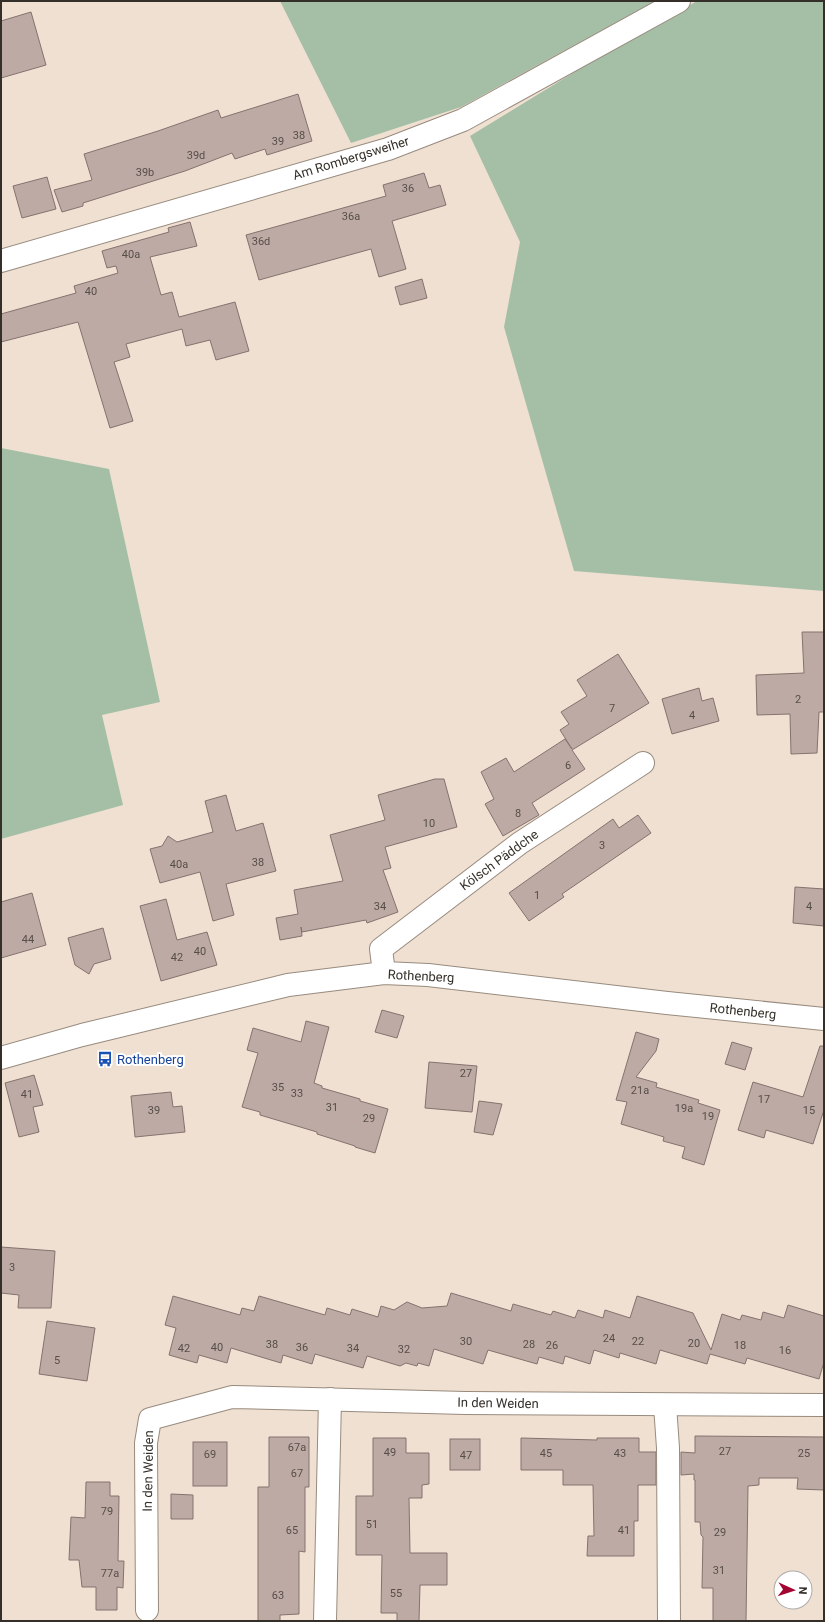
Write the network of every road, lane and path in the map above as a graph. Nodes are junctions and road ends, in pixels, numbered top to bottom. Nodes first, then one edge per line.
1 (679, 1) edge
2 (1, 261) edge
3 (642, 763) dead end
4 (384, 973) junction
5 (824, 1019) edge
6 (1, 1058) edge
7 (330, 1399) junction
8 (665, 1405) junction
9 (824, 1405) edge
10 (148, 1610) dead end
11 (325, 1621) edge
12 (669, 1621) edge

1 - 2 street, Am Rombergsweiher
3 - 4 street, Kölsch Päddche
4 - 5 street, Rothenberg
4 - 6 street, Rothenberg
7 - 8 street, In den Weiden
7 - 10 street, In den Weiden
7 - 11 street
8 - 9 street, In den Weiden
8 - 12 street

